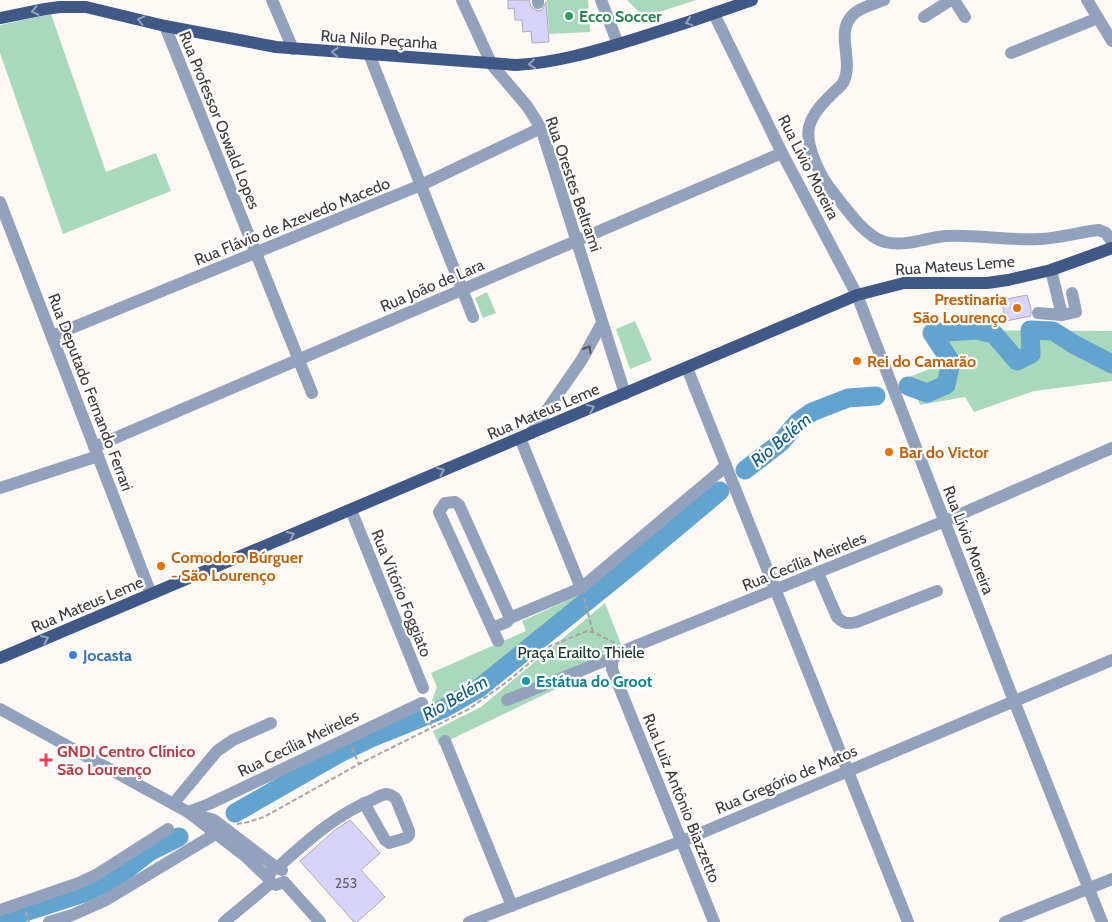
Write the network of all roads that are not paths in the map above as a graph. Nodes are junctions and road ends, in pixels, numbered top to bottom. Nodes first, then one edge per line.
1 (272, 0) edge
2 (462, 0) edge
3 (602, 0) edge
4 (752, 0) edge
5 (884, 0) edge
6 (953, 0) edge
7 (1087, 0) edge
8 (100, 5) edge
9 (714, 14) junction
10 (965, 16) dead end
11 (924, 17) dead end
12 (0, 18) edge
13 (1098, 18) junction
14 (165, 26) junction
15 (1112, 41) edge
16 (618, 44) junction
17 (293, 49) junction
18 (1011, 53) dead end
19 (369, 54) junction
20 (492, 64) junction
21 (541, 128) junction
22 (782, 153) junction
23 (421, 185) junction
24 (0, 202) edge
25 (578, 241) junction
26 (1112, 242) edge
27 (1112, 248) edge
28 (255, 253) junction
29 (1051, 270) junction
30 (462, 290) junction
31 (1072, 293) dead end
32 (857, 295) junction
33 (1038, 313) dead end
34 (1062, 314) junction
35 (473, 317) dead end
36 (602, 323) junction
37 (52, 336) junction
38 (298, 360) junction
39 (687, 368) junction
40 (312, 394) dead end
41 (625, 394) junction
42 (526, 436) junction
43 (1112, 448) edge
44 (96, 451) junction
45 (726, 465) junction
46 (0, 488) edge
47 (351, 510) junction
48 (945, 521) junction
49 (818, 573) junction
50 (776, 590) junction
51 (937, 591) dead end
52 (582, 593) junction
53 (151, 594) junction
54 (510, 618) junction
55 (492, 628) junction
56 (498, 641) dead end
57 (614, 657) junction
58 (0, 658) edge
59 (1112, 660) edge
60 (423, 688) dead end
61 (507, 700) dead end
62 (1014, 701) junction
63 (423, 707) road end
64 (0, 709) edge
65 (271, 723) dead end
66 (445, 741) dead end
67 (848, 771) junction
68 (364, 803) dead end
69 (173, 804) junction
70 (188, 812) junction
71 (168, 829) dead end
72 (217, 833) junction
73 (682, 841) junction
74 (277, 876) junction
75 (1112, 879) edge
76 (1089, 888) junction
77 (512, 906) junction
78 (0, 910) edge
79 (49, 922) edge
80 (224, 922) edge
81 (320, 922) edge
82 (469, 922) edge
83 (714, 922) edge
84 (908, 922) edge
85 (1005, 922) edge
86 (1102, 922) edge

1 - 17 street
2 - 20 street, Rua Orestes Beltrami
3 - 16 street
4 - 9 main road, Rua Nilo Peçanha
5 - 26 street
6 - 10 street
6 - 11 street
7 - 13 street
8 -> 12 main road, Rua Nilo Peçanha
14 -> 8 main road, Rua Nilo Peçanha
9 -> 16 main road, Rua Nilo Peçanha
9 - 22 street, Rua Lívio Moreira
13 - 15 street
13 - 18 street
14 - 17 main road, Rua Nilo Peçanha
14 - 28 street, Rua Professor Oswald Lopes
16 -> 20 main road, Rua Nilo Peçanha
19 -> 17 main road, Rua Nilo Peçanha
19 - 20 main road, Rua Nilo Peçanha
19 - 23 street
20 - 21 street, Rua Orestes Beltrami
21 - 23 street, Rua Flávio de Azevedo Macedo
21 - 25 street, Rua Orestes Beltrami
22 - 25 street, Rua João de Lara
22 - 32 street, Rua Lívio Moreira
23 - 28 street, Rua Flávio de Azevedo Macedo
23 - 30 street
24 - 37 street, Rua Deputado Fernando Ferrari
25 - 30 street, Rua João de Lara
25 - 36 street, Rua Orestes Beltrami
27 - 29 main road, Rua Mateus Leme
28 - 37 street, Rua Flávio de Azevedo Macedo
28 - 38 street, Rua Professor Oswald Lopes
29 - 32 main road, Rua Mateus Leme
29 - 34 street
30 - 35 street
30 - 38 street, Rua João de Lara
31 - 34 street
32 - 39 main road, Rua Mateus Leme
32 - 48 street, Rua Lívio Moreira
33 - 34 street
36 - 41 street, Rua Orestes Beltrami
42 -> 36 street
37 - 44 street, Rua Deputado Fernando Ferrari
38 - 40 street, Rua Professor Oswald Lopes
38 - 44 street, Rua João de Lara
39 - 41 main road, Rua Mateus Leme
39 - 45 street
42 -> 41 main road, Rua Mateus Leme
47 -> 42 main road, Rua Mateus Leme
42 - 52 street
43 - 48 street, Rua Cecília Meireles
44 - 46 street, Rua João de Lara
44 - 53 street, Rua Deputado Fernando Ferrari
45 - 50 street
45 - 52 street
53 -> 47 main road, Rua Mateus Leme
47 - 60 street, Rua Vitório Foggiato
48 - 49 street, Rua Cecília Meireles
48 - 62 street, Rua Lívio Moreira
49 - 50 street, Rua Cecília Meireles
49 - 51 street
50 - 57 street, Rua Cecília Meireles
50 - 67 street
52 - 54 street
58 -> 53 main road, Rua Mateus Leme
54 - 55 street
54 - 55 street
55 - 56 street
57 - 61 street, Rua Cecília Meireles
57 - 73 street, Rua Luiz Antônio Biazzetto
59 - 62 street, Rua Gregório de Matos
62 - 67 street, Rua Gregório de Matos
62 - 76 street, Rua Lívio Moreira
63 - 70 street, Rua Cecília Meireles
64 - 69 street
65 - 69 street
66 - 77 street
67 - 73 street, Rua Gregório de Matos
67 - 84 street
68 - 74 street
69 - 70 street
70 - 72 street
70 - 74 street
71 - 78 street
72 - 74 street
72 - 79 street
73 - 77 street, Rua Gregório de Matos
73 - 83 street, Rua Luiz Antônio Biazzetto
74 - 80 street
74 - 81 street
75 - 76 street
76 - 85 street
76 - 86 street, Rua Lívio Moreira
77 - 82 street, Rua Gregório de Matos

